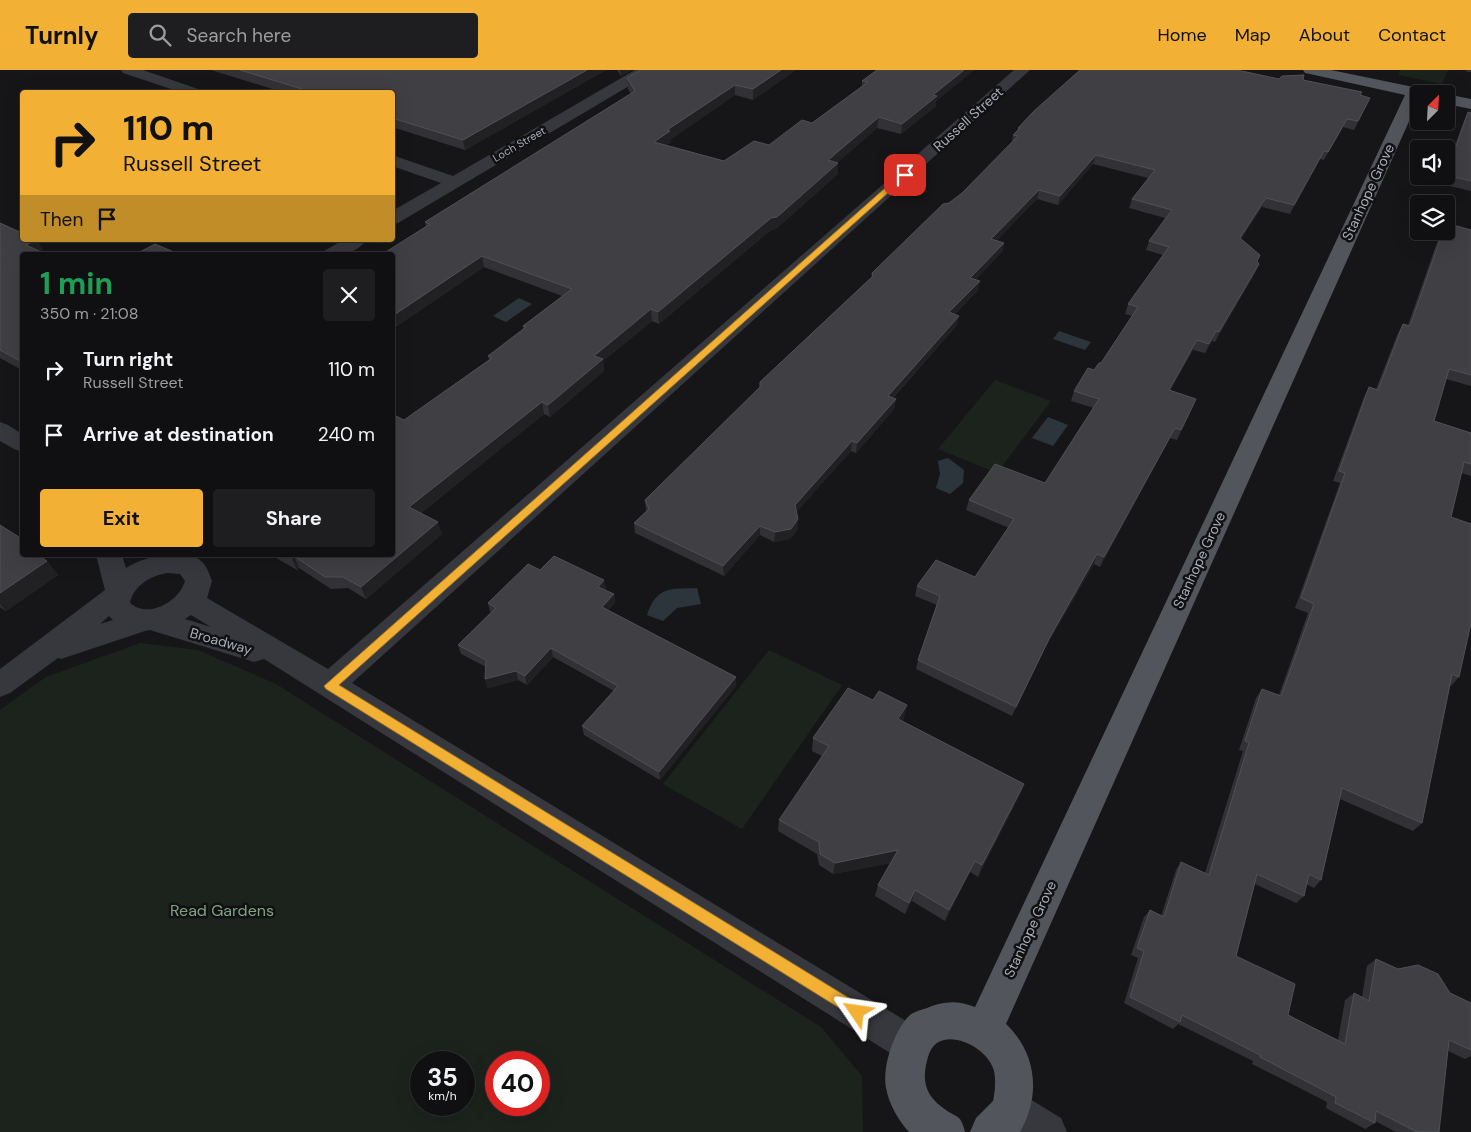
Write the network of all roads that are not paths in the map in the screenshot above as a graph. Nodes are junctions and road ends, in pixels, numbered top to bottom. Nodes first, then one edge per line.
1 (128, 70) edge
2 (646, 70) edge
3 (1023, 70) edge
4 (1310, 70) edge
5 (188, 90) edge
6 (1410, 91) edge
7 (1455, 101) edge
8 (1471, 104) edge
9 (1410, 110) edge
10 (395, 161) edge
11 (455, 182) junction
12 (395, 217) edge
13 (354, 242) edge
14 (336, 252) edge
15 (109, 557) edge
16 (147, 560) edge
17 (118, 593) junction
18 (190, 601) junction
19 (146, 621) junction
20 (43, 654) junction
21 (292, 662) junction
22 (0, 685) edge
23 (330, 686) junction
24 (984, 1029) junction
25 (911, 1045) junction
26 (1000, 1121) edge
27 (938, 1131) edge
28 (1047, 1132) edge

1 - 5 street
2 - 11 street, Loch Street
3 - 23 street, Russell Street
4 - 6 main road
7 - 8 main road
9 - 24 main road, Stanhope Grove
10 - 11 street
11 - 12 street, Loch Street
13 - 14 street
15 - 17 street, Broadway
16 - 17 street
16 - 18 street
17 - 19 street, Broadway
17 - 20 street
18 - 19 street, Broadway
18 - 21 street, Broadway
19 - 20 street
19 - 21 street, Broadway
20 - 22 street
21 - 23 street, Broadway
23 - 25 street, Broadway
24 - 25 main road
24 - 26 main road
25 - 27 main road
26 - 28 street

